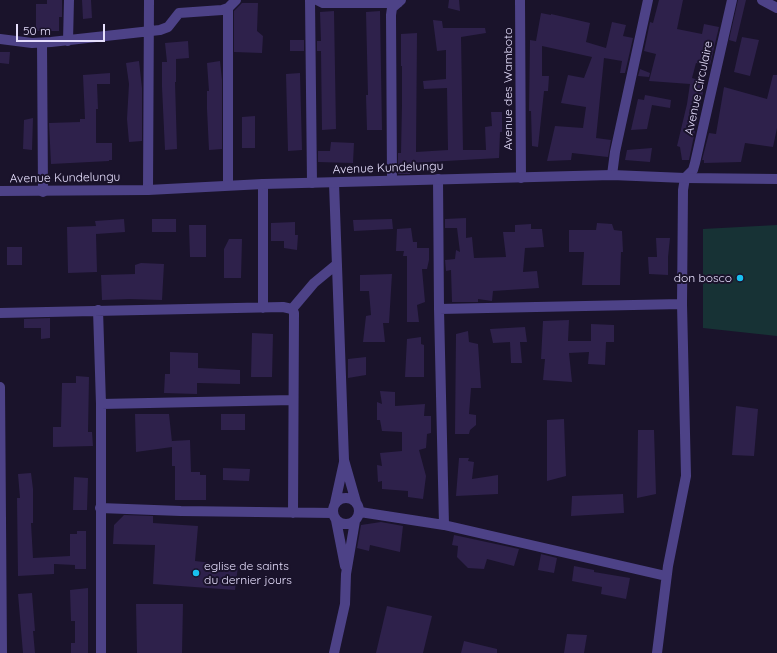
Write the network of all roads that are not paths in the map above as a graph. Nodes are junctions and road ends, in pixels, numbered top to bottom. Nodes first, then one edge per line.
1 (69, 0) edge
2 (150, 0) edge
3 (236, 0) edge
4 (310, 0) edge
5 (317, 0) edge
6 (520, 0) edge
7 (648, 0) edge
8 (732, 0) edge
9 (762, 0) edge
10 (399, 1) edge
11 (228, 8) junction
12 (777, 8) edge
13 (150, 30) junction
14 (0, 39) edge
15 (68, 41) junction
16 (42, 43) junction
17 (612, 175) junction
18 (521, 178) junction
19 (685, 178) junction
20 (438, 179) junction
21 (777, 179) edge
22 (392, 180) junction
23 (312, 183) junction
24 (334, 183) junction
25 (263, 184) junction
26 (228, 185) junction
27 (148, 190) junction
28 (0, 191) edge
29 (43, 192) junction
30 (338, 264) junction
31 (682, 304) junction
32 (263, 308) junction
33 (439, 308) junction
34 (292, 309) junction
35 (98, 310) junction
36 (0, 312) edge
37 (0, 387) edge
38 (293, 400) junction
39 (101, 404) junction
40 (344, 460) junction
41 (335, 503) junction
42 (358, 507) junction
43 (100, 508) junction
44 (293, 514) junction
45 (334, 517) junction
46 (355, 521) junction
47 (444, 525) junction
48 (346, 574) junction
49 (666, 576) junction
50 (2, 653) edge
51 (101, 653) edge
52 (334, 653) edge
53 (657, 653) edge

1 - 15 street
2 - 13 street
3 - 11 street
4 - 23 street
5 - 10 street
6 - 18 street, Avenue des Wamboto
7 - 17 street
8 - 19 street, Avenue Circulaire
9 - 12 street
10 - 22 street
11 - 13 street
11 - 26 street
13 - 15 street
13 - 27 street
14 - 16 street
15 - 16 street
16 - 29 street
17 - 18 street, Avenue Kundelungu
17 - 19 street, Avenue Kundelungu
18 - 20 street, Avenue Kundelungu
19 - 21 street, Avenue Kundelungu
19 - 31 street
20 - 22 street, Avenue Kundelungu
20 - 33 street
22 - 24 street, Avenue Kundelungu
23 - 24 street, Avenue Kundelungu
23 - 25 street, Avenue Kundelungu
24 - 30 street
25 - 26 street, Avenue Kundelungu
25 - 32 street
26 - 27 street, Avenue Kundelungu
27 - 29 street, Avenue Kundelungu
28 - 29 street, Avenue Kundelungu
30 - 34 street
30 - 40 street
31 - 33 street
31 - 49 street
32 - 34 street
32 - 35 street
33 - 47 street
34 - 38 street
35 - 36 street
35 - 39 street
37 - 50 street
38 - 39 street
38 - 44 street
39 - 43 street
40 - 41 street
40 - 42 street
41 - 42 street
41 - 45 street
42 - 46 street
42 - 47 street
43 - 44 street
43 - 51 street
44 - 45 street
45 - 46 street
45 - 48 street
46 - 48 street
47 - 49 street
48 - 52 street
49 - 53 street

